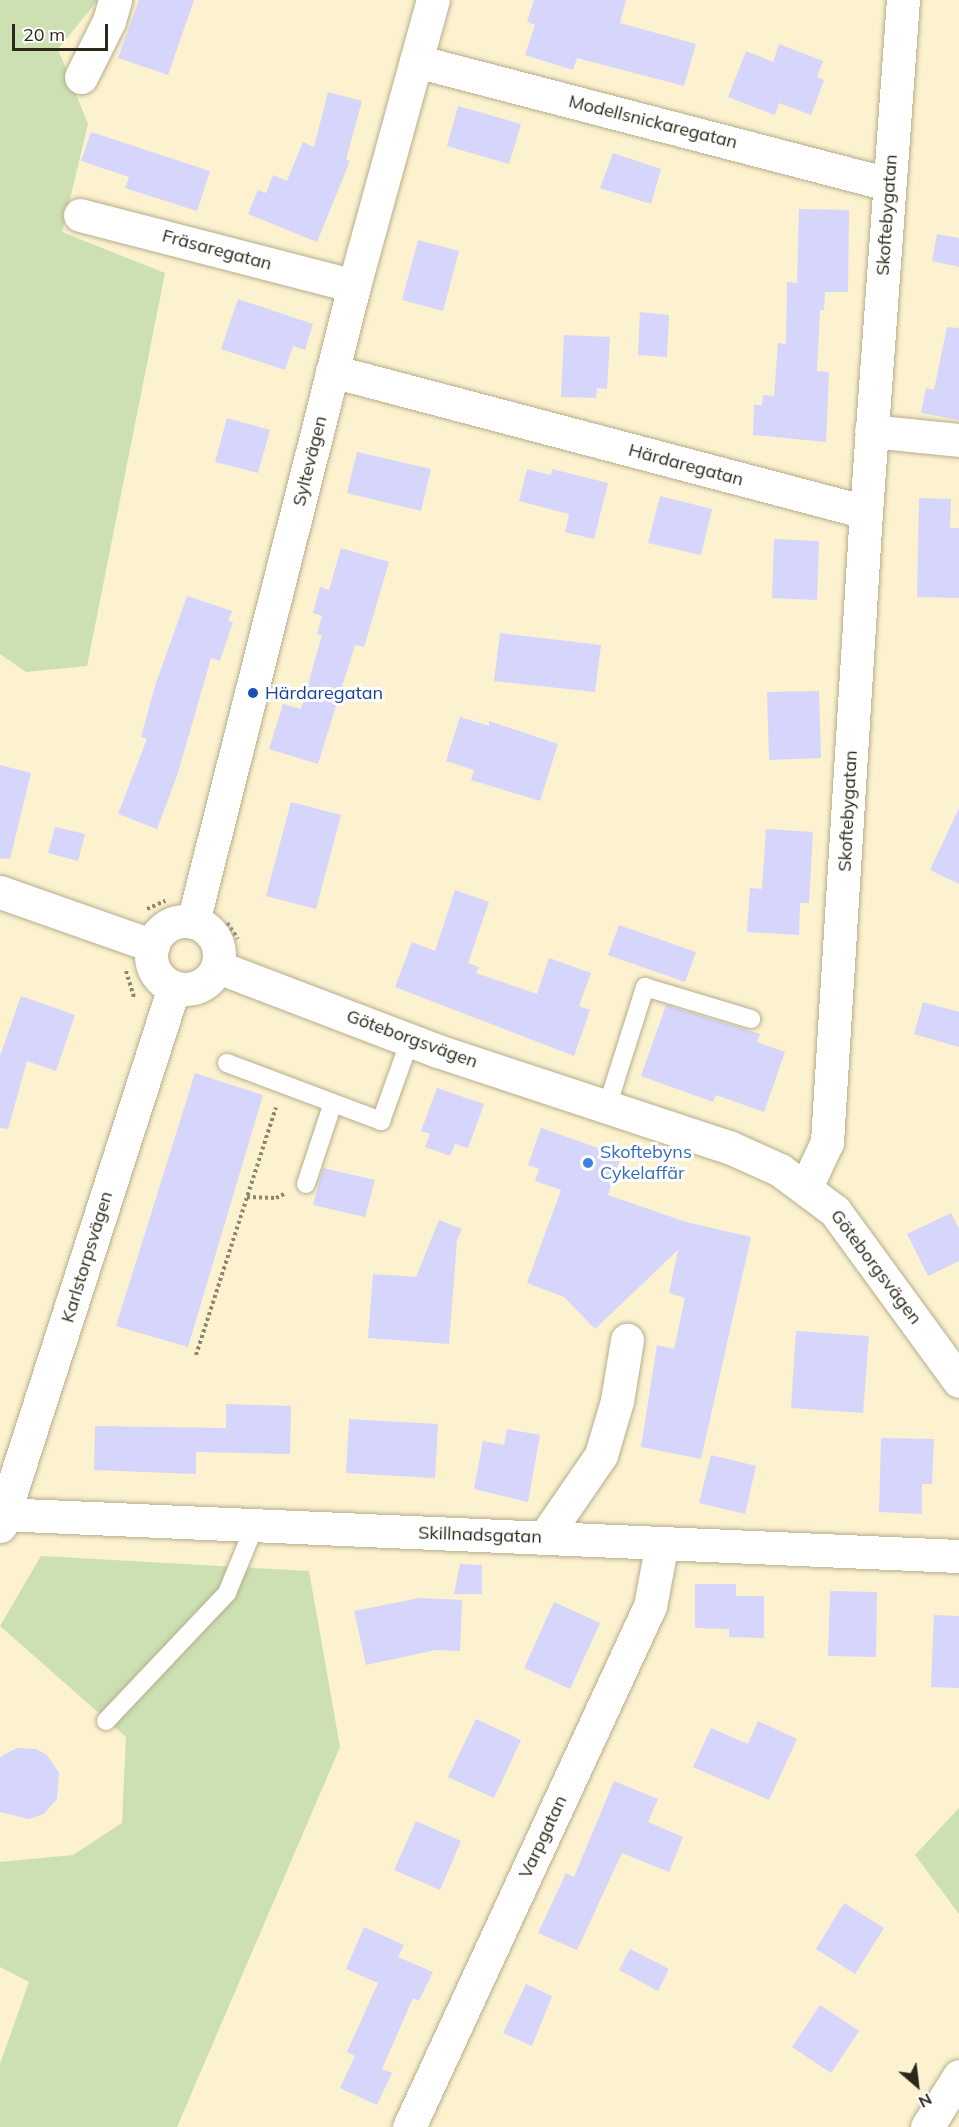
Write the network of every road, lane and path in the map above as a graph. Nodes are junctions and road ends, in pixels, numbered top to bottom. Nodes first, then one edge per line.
1 (115, 0) edge
2 (433, 0) edge
3 (903, 0) edge
4 (416, 61) junction
5 (81, 77) dead end
6 (890, 184) junction
7 (80, 215) dead end
8 (354, 286) junction
9 (332, 371) junction
10 (872, 431) junction
11 (959, 441) edge
12 (866, 512) junction
13 (0, 892) edge
14 (193, 922) junction
15 (153, 946) junction
16 (218, 967) junction
17 (174, 987) junction
18 (751, 1019) dead end
19 (410, 1040) junction
20 (227, 1063) dead end
21 (283, 1084) junction
22 (333, 1103) junction
23 (608, 1107) junction
24 (306, 1184) joint
25 (806, 1186) junction
26 (247, 1197) junction
27 (627, 1340) dead end
28 (950, 1349) edge
29 (196, 1355) dead end
30 (959, 1381) edge
31 (1, 1518) edge
32 (255, 1525) junction
33 (544, 1538) junction
34 (662, 1543) junction
35 (959, 1556) edge
36 (106, 1721) dead end
37 (959, 2076) edge
38 (409, 2127) edge
39 (927, 2127) edge

1 - 5 street
2 - 4 street, Syltevägen
3 - 6 street, Skoftebygatan
4 - 6 street, Modellsnickaregatan
4 - 8 street, Syltevägen
6 - 10 street, Skoftebygatan
7 - 8 street, Fräsaregatan
8 - 9 street, Syltevägen
9 - 12 street, Härdaregatan
9 - 14 street, Syltevägen
10 - 11 street
10 - 12 street, Skoftebygatan
12 - 25 street, Skoftebygatan
13 - 15 street
14 - 15 street
14 - 16 street
15 - 17 street
16 - 17 street
16 - 19 street, Göteborgsvägen
17 - 31 street, Karlstorpsvägen
18 - 23 lane
19 - 22 lane
19 - 23 street, Göteborgsvägen
20 - 21 lane
21 - 22 lane
21 - 26 path
22 - 24 lane
23 - 25 street, Göteborgsvägen
24 - 26 path
25 - 28 street, Göteborgsvägen
26 - 29 path
27 - 33 street
28 - 30 street, Göteborgsvägen
31 - 32 street, Skillnadsgatan
32 - 33 street, Skillnadsgatan
32 - 36 lane
33 - 34 street, Skillnadsgatan
34 - 35 street, Skillnadsgatan
34 - 38 street, Varpgatan
37 - 39 street

